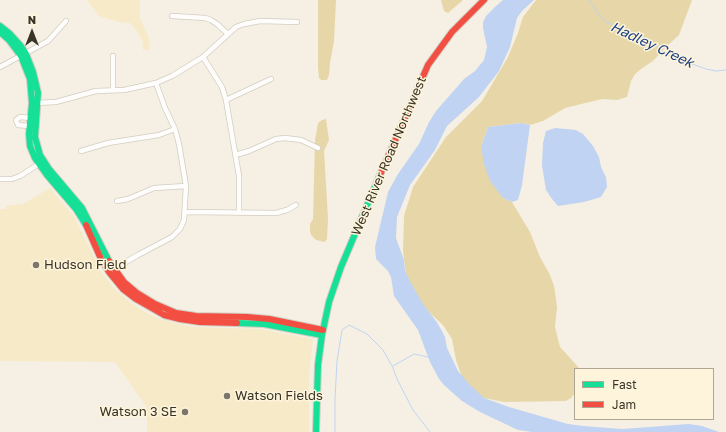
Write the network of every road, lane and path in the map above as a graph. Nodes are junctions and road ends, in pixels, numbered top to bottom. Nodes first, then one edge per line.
1 (484, 0) edge
2 (172, 16) dead end
3 (66, 21) dead end
4 (297, 22) dead end
5 (0, 26) edge
6 (0, 32) edge
7 (228, 34) junction
8 (24, 55) junction
9 (113, 56) dead end
10 (203, 57) junction
11 (0, 67) edge
12 (271, 79) dead end
13 (156, 83) junction
14 (113, 90) junction
15 (226, 100) junction
16 (34, 103) junction
17 (30, 118) junction
18 (29, 126) junction
19 (176, 129) junction
20 (318, 148) dead end
21 (81, 151) dead end
22 (235, 155) junction
23 (41, 163) junction
24 (0, 180) edge
25 (186, 186) junction
26 (117, 201) dead end
27 (296, 205) dead end
28 (186, 212) junction
29 (240, 213) junction
30 (112, 271) junction
31 (322, 332) junction
32 (316, 432) edge

1 - 31 street, West River Road Northwest
2 - 7 street
3 - 8 street
4 - 7 street
5 - 8 street
6 - 8 street
7 - 10 street
8 - 11 street
8 - 16 street
9 - 14 street
10 - 13 street
10 - 15 street
12 - 15 street
13 - 14 street
13 - 19 street
14 - 16 street
15 - 22 street
16 - 17 street
16 - 23 street
17 - 18 street
17 - 18 street
18 - 23 street
19 - 21 street
19 - 25 street
20 - 22 street
22 - 29 street
23 - 24 street
23 - 30 street
25 - 26 street
25 - 28 street
27 - 29 street
28 - 29 street
28 - 30 street
30 - 31 street
31 - 32 street, West River Road Northwest

